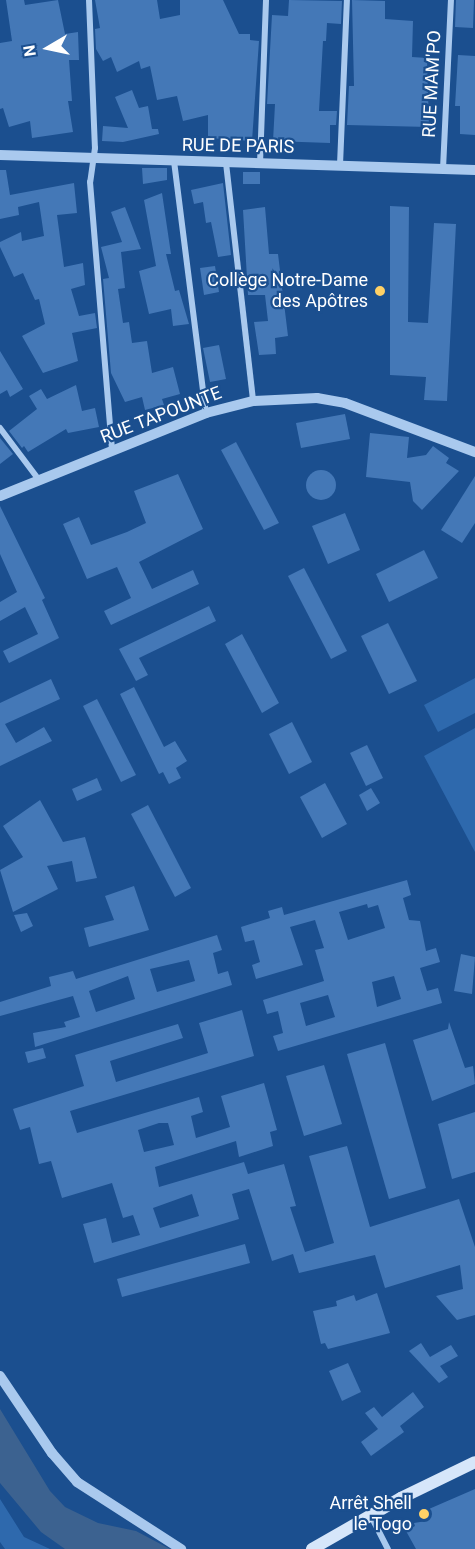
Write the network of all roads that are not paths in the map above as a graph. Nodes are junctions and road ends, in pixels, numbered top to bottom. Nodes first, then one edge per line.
1 (89, 0) edge
2 (266, 0) edge
3 (347, 0) edge
4 (451, 0) edge
5 (0, 155) edge
6 (93, 158) junction
7 (174, 161) junction
8 (226, 163) junction
9 (260, 164) junction
10 (340, 165) junction
11 (443, 169) junction
12 (475, 170) edge
13 (253, 400) junction
14 (206, 413) junction
15 (0, 428) edge
16 (112, 452) junction
17 (475, 452) edge
18 (39, 480) junction
19 (0, 496) edge
20 (0, 1376) edge
21 (475, 1462) edge
22 (371, 1516) junction
23 (181, 1549) edge
24 (312, 1549) edge
25 (388, 1549) edge

1 - 6 street
2 - 9 street
3 - 10 street
4 - 11 street, RUE MAM'PO
5 - 6 street, RUE DE PARIS
6 - 7 street, RUE DE PARIS
6 - 16 street
7 - 8 street, RUE DE PARIS
7 - 14 street
8 - 9 street, RUE DE PARIS
8 - 13 street
9 - 10 street, RUE DE PARIS
10 - 11 street, RUE DE PARIS
11 - 12 street, RUE DE PARIS
13 - 14 street, RUE TAPOUNTE
13 - 17 street, RUE TAPOUNTE
14 - 16 street, RUE TAPOUNTE
15 - 18 street
16 - 18 street, RUE TAPOUNTE
18 - 19 street, RUE TAPOUNTE
20 - 23 street
21 - 22 main road
22 - 24 main road
22 - 25 street

